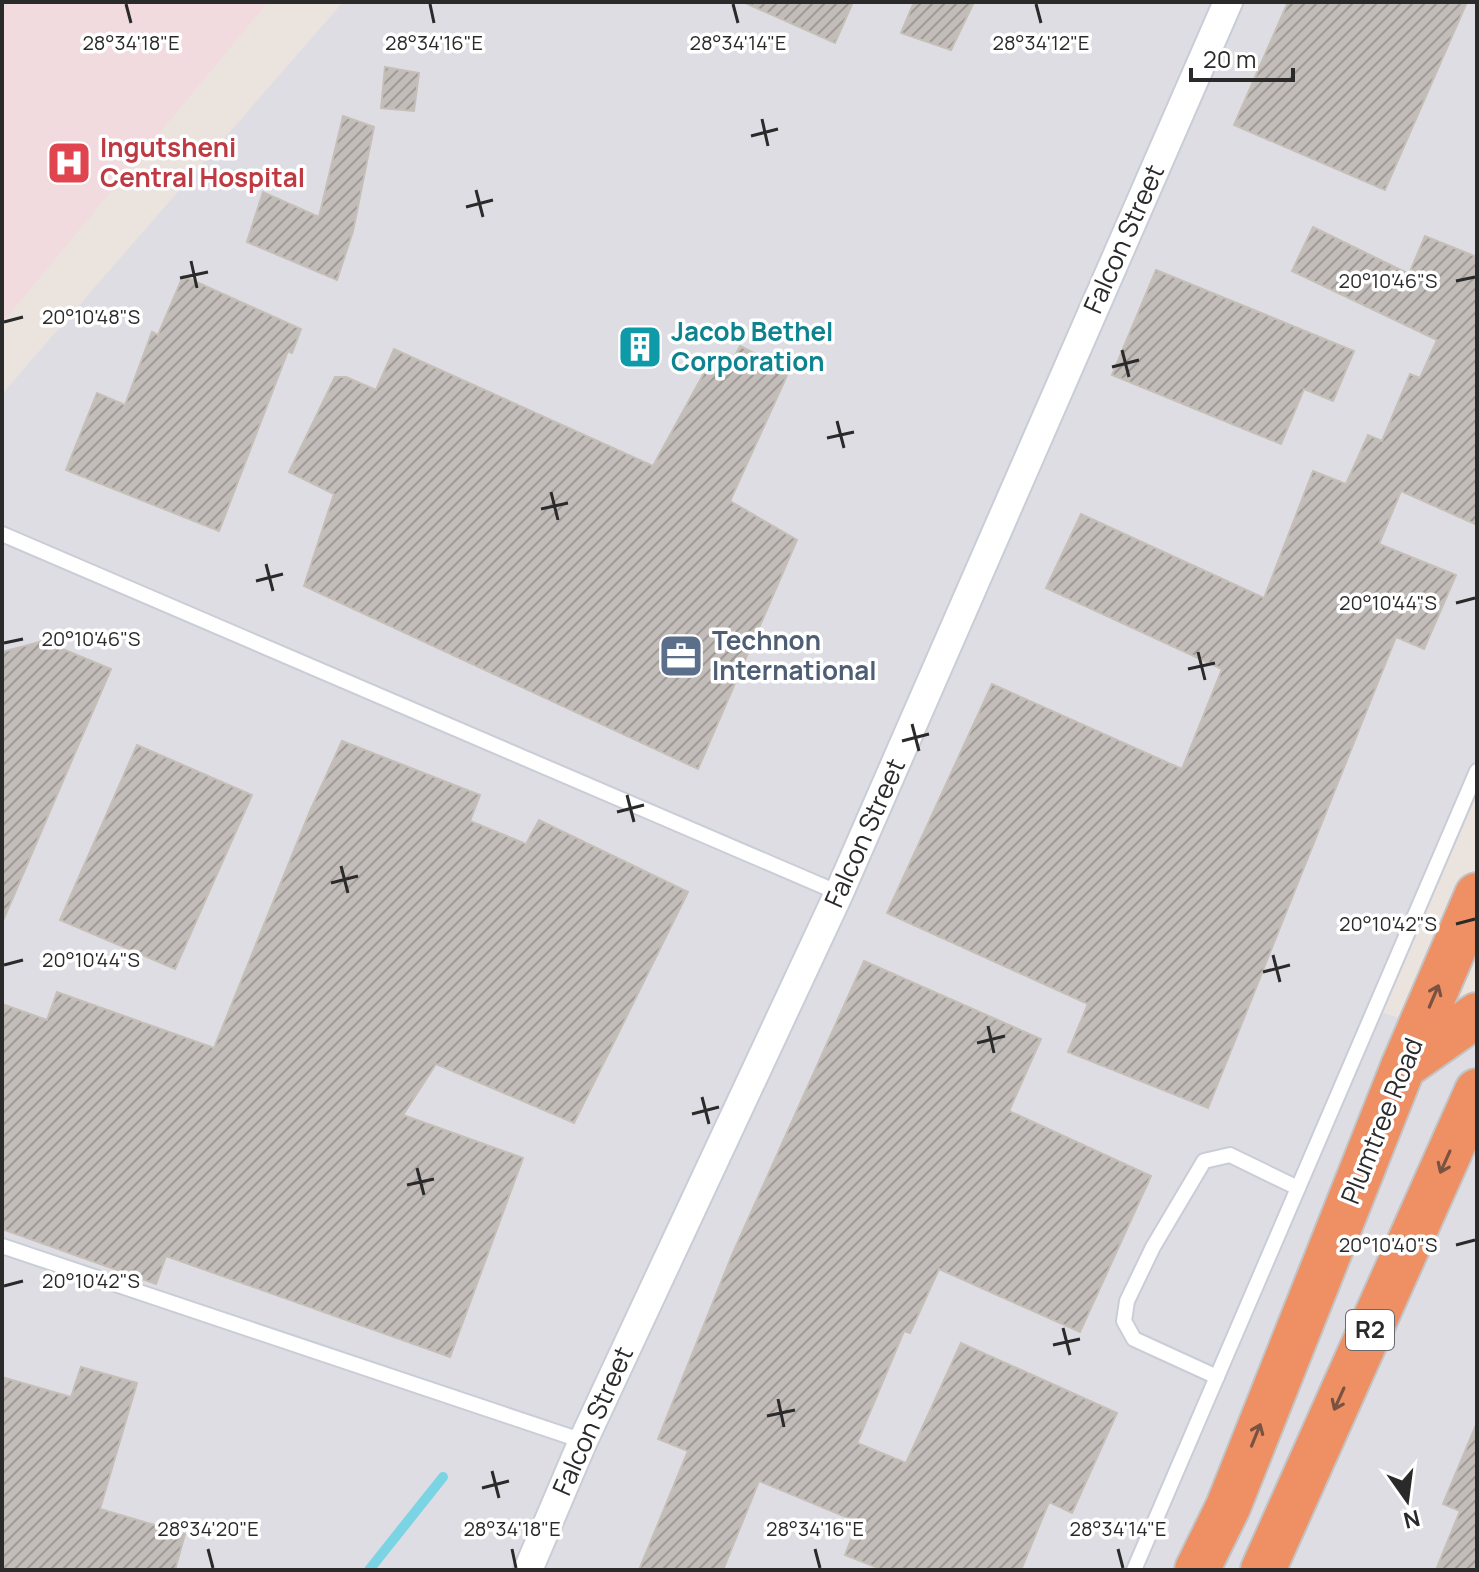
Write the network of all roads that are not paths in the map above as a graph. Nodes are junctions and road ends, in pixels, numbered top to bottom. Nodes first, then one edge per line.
1 (1228, 2) edge
2 (2, 534) edge
3 (1477, 771) edge
4 (839, 893) junction
5 (1477, 895) edge
6 (1477, 1015) edge
7 (1403, 1067) junction
8 (1477, 1091) edge
9 (1298, 1188) junction
10 (2, 1246) edge
11 (1217, 1377) junction
12 (583, 1441) junction
13 (528, 1570) edge
14 (1134, 1570) edge
15 (1197, 1570) edge
16 (1263, 1570) edge

1 - 4 street, Falcon Street
2 - 4 lane
3 - 9 lane
4 - 12 street, Falcon Street
7 -> 5 highway, Plumtree Road / R2
6 - 7 highway
15 -> 7 highway, Plumtree Road / R2
8 -> 16 highway, R2
9 - 11 lane
9 - 11 lane
10 - 12 lane
11 - 14 lane
12 - 13 street, Falcon Street

